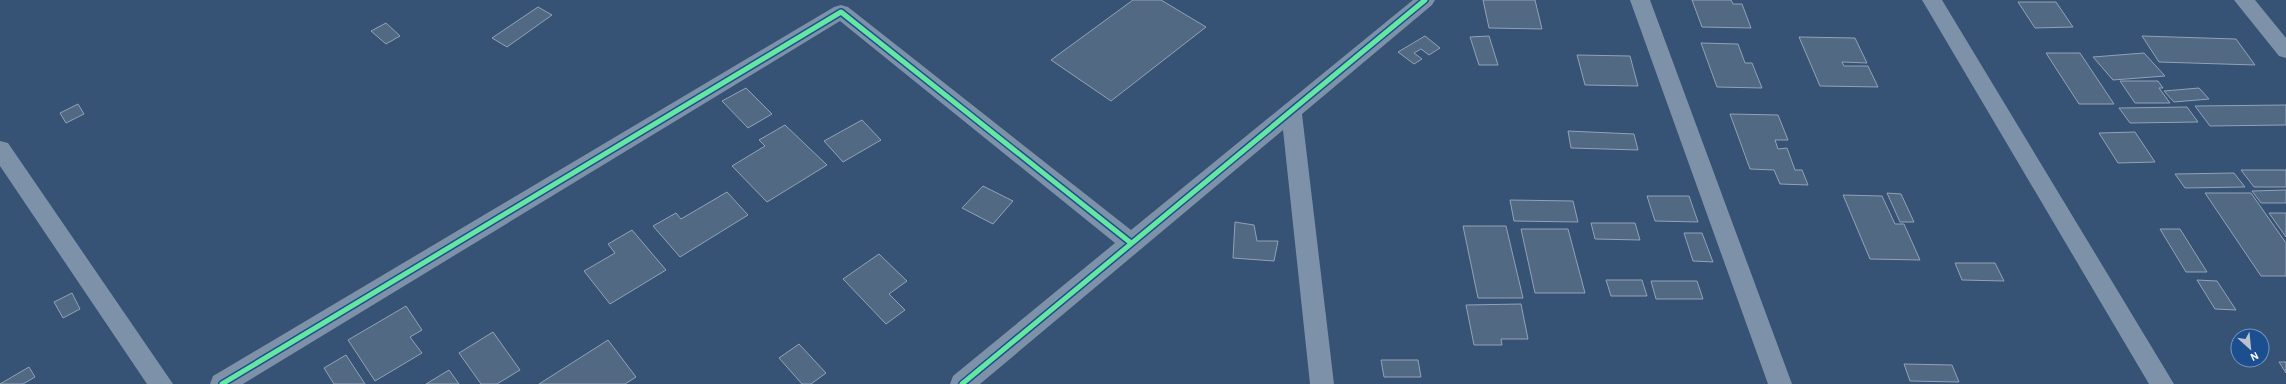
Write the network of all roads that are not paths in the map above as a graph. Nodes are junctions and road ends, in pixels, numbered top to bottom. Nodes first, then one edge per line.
1 (1426, 0) edge
2 (1640, 0) edge
3 (1932, 0) edge
4 (2244, 0) edge
5 (2286, 51) edge
6 (1291, 111) junction
7 (0, 149) edge
8 (1131, 243) junction
9 (161, 384) edge
10 (222, 384) edge
11 (962, 384) edge
12 (1322, 384) edge
13 (1780, 384) edge
14 (2162, 384) edge

1 - 6 street
2 - 13 street
3 - 14 street
4 - 5 street
6 - 8 street
6 - 12 street
7 - 9 street
8 - 10 street
8 - 11 street

